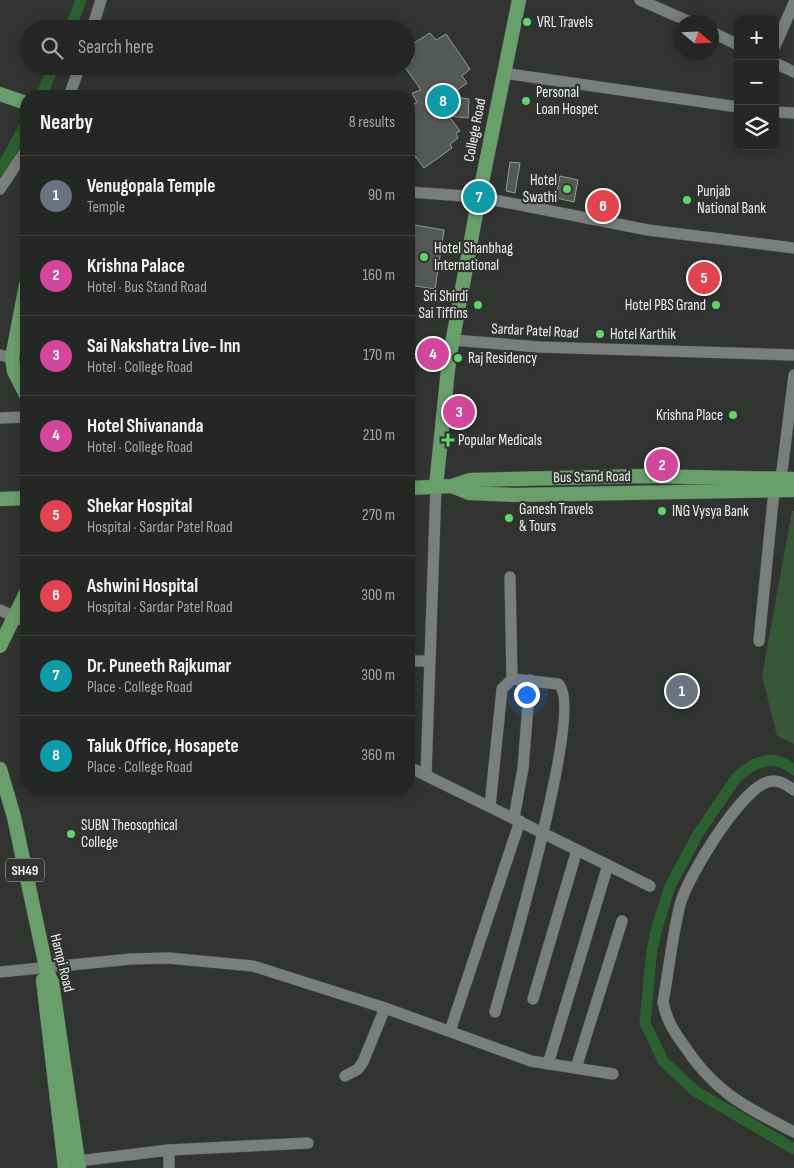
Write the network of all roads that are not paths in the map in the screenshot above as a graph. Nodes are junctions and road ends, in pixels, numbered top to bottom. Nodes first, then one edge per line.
1 (101, 0) edge
2 (519, 0) edge
3 (640, 0) edge
4 (794, 3) edge
5 (658, 4) edge
6 (678, 15) edge
7 (95, 20) edge
8 (719, 36) edge
9 (779, 37) edge
10 (734, 43) edge
11 (779, 65) edge
12 (794, 72) edge
13 (503, 73) junction
14 (77, 75) edge
15 (71, 90) edge
16 (0, 94) edge
17 (20, 101) edge
18 (734, 106) edge
19 (779, 112) edge
20 (794, 113) edge
21 (20, 159) edge
22 (0, 189) edge
23 (415, 192) edge
24 (479, 197) junction
25 (794, 248) edge
26 (20, 307) edge
27 (453, 340) junction
28 (794, 355) edge
29 (6, 356) edge
30 (794, 375) edge
31 (20, 383) edge
32 (20, 417) edge
33 (0, 418) edge
34 (783, 483) edge
35 (436, 486) junction
36 (415, 488) edge
37 (794, 490) edge
38 (20, 498) edge
39 (0, 499) edge
40 (510, 576) dead end
41 (0, 610) edge
42 (20, 620) edge
43 (759, 641) dead end
44 (0, 646) edge
45 (415, 661) edge
46 (430, 661) junction
47 (512, 679) junction
48 (530, 680) junction
49 (0, 769) edge
50 (415, 770) edge
51 (426, 775) junction
52 (794, 790) edge
53 (490, 806) junction
54 (517, 820) junction
55 (543, 832) junction
56 (577, 850) junction
57 (608, 865) junction
58 (650, 886) dead end
59 (622, 921) dead end
60 (46, 969) junction
61 (0, 972) edge
62 (533, 998) dead end
63 (385, 1008) junction
64 (495, 1012) dead end
65 (450, 1031) junction
66 (548, 1064) junction
67 (576, 1068) junction
68 (613, 1074) dead end
69 (345, 1076) dead end
70 (794, 1132) edge
71 (308, 1143) dead end
72 (169, 1150) junction
73 (78, 1164) edge
74 (64, 1168) edge
75 (169, 1168) edge

1 - 7 street
2 - 13 main road, College Road
3 - 5 street
4 - 9 street
5 - 6 street
8 - 10 street
11 - 12 street
13 - 18 street
13 - 24 main road, College Road
14 - 15 street
16 - 17 main road
19 - 20 street
21 - 22 street
23 - 24 street
24 - 25 street
24 - 27 main road, College Road
26 - 29 main road
27 - 28 street, Sardar Patel Road
27 - 35 main road, College Road
29 - 31 main road
30 - 34 street
32 - 33 street
34 - 35 main road, Bus Stand Road
34 - 37 main road, Bus Stand Road
34 - 43 street
35 - 36 main road, Bus Stand Road
35 - 46 street
38 - 39 main road
40 - 47 street
41 - 42 street
42 - 44 main road
45 - 46 street
46 - 51 street
47 - 48 street
47 - 53 street
48 - 54 street
48 - 55 street
49 - 60 main road, Hampi Road / SH49
50 - 51 street
51 - 53 street
52 - 70 street
53 - 54 street
54 - 55 street
54 - 65 street
55 - 56 street
55 - 64 street
56 - 57 street
56 - 62 street
57 - 58 street
57 - 66 street
59 - 67 street
60 - 61 street
60 - 63 street
60 - 73 main road, Hampi Road / SH49
60 - 74 main road, SH49
63 - 65 street
63 - 69 street
65 - 66 street
66 - 67 street
67 - 68 street
71 - 72 street
72 - 73 street
72 - 75 street

